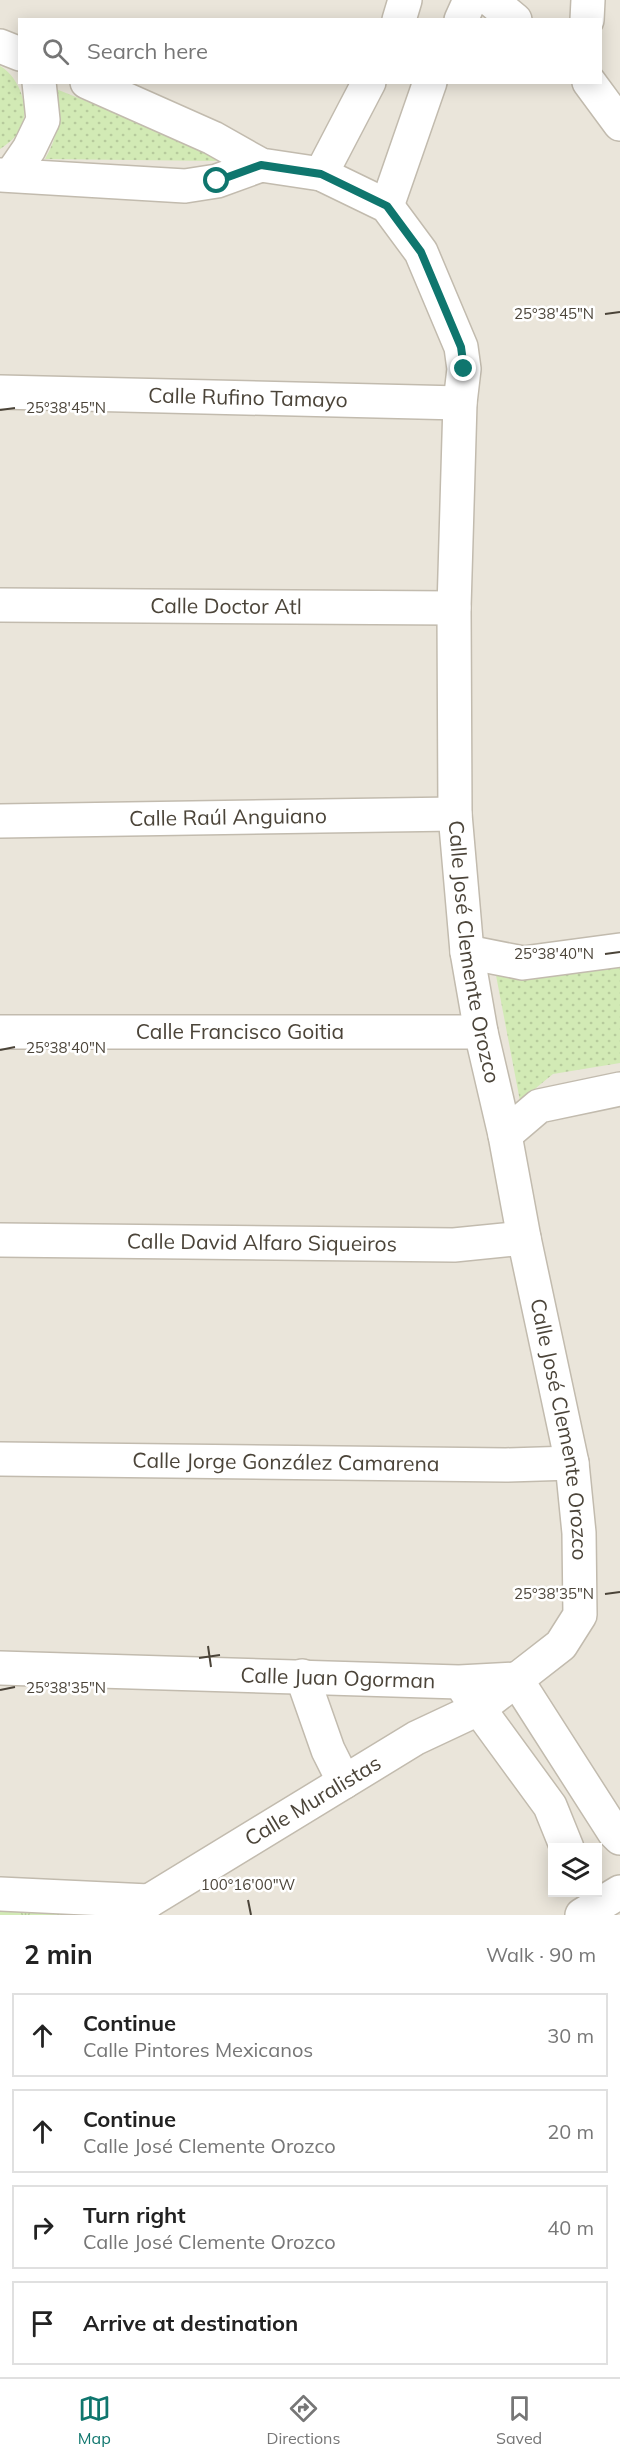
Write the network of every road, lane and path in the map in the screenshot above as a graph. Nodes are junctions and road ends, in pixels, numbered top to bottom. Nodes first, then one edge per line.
1 (405, 0) edge
2 (470, 0) edge
3 (491, 0) edge
4 (588, 0) edge
5 (400, 18) edge
6 (461, 18) edge
7 (513, 18) edge
8 (587, 18) edge
9 (0, 46) edge
10 (18, 53) edge
11 (39, 84) edge
12 (92, 84) edge
13 (368, 84) edge
14 (429, 84) edge
15 (590, 84) edge
16 (620, 124) edge
17 (261, 165) junction
18 (321, 174) junction
19 (6, 175) edge
20 (387, 206) junction
21 (0, 392) edge
22 (460, 403) junction
23 (0, 605) edge
24 (454, 608) junction
25 (455, 814) junction
26 (0, 821) edge
27 (620, 950) edge
28 (467, 952) junction
29 (0, 1032) edge
30 (481, 1032) junction
31 (620, 1089) edge
32 (505, 1135) junction
33 (524, 1238) junction
34 (0, 1240) edge
35 (0, 1459) edge
36 (572, 1463) junction
37 (0, 1668) edge
38 (302, 1676) junction
39 (516, 1679) junction
40 (459, 1682) junction
41 (480, 1708) junction
42 (344, 1782) junction
43 (620, 1838) edge
44 (565, 1843) edge
45 (620, 1892) edge
46 (0, 1894) edge
47 (584, 1906) edge
48 (137, 1908) edge

1 - 5 street
2 - 6 street
3 - 7 street
4 - 8 street
9 - 10 street
11 - 19 street
12 - 17 street
13 - 18 street
14 - 20 street
15 - 16 street
17 - 18 street, Calle José Clemente Orozco
17 - 19 street
18 - 20 street, Calle José Clemente Orozco
20 - 22 street, Calle José Clemente Orozco
21 - 22 street, Calle Rufino Tamayo
22 - 24 street, Calle José Clemente Orozco
23 - 24 street, Calle Doctor Atl
24 - 25 street, Calle José Clemente Orozco
25 - 26 street, Calle Raúl Anguiano
25 - 28 street, Calle José Clemente Orozco
27 - 28 street
28 - 30 street, Calle José Clemente Orozco
29 - 30 street, Calle Francisco Goitia
30 - 32 street, Calle José Clemente Orozco
31 - 32 street
32 - 33 street, Calle José Clemente Orozco
33 - 34 street, Calle David Alfaro Siqueiros
33 - 36 street, Calle José Clemente Orozco
35 - 36 street, Calle Jorge González Camarena
36 - 39 street, Calle José Clemente Orozco
37 - 38 street, Calle Juan Ogorman
38 - 40 street, Calle Juan Ogorman
38 - 42 street
39 - 40 street, Calle Juan Ogorman
39 - 41 street, Calle José Clemente Orozco
39 - 43 street
40 - 41 street, Calle Juan Ogorman
41 - 42 street, Calle Muralistas
41 - 44 street, Calle Juan Ogorman
42 - 48 street, Calle Muralistas
45 - 47 street
46 - 48 street, Calle Muralistas

